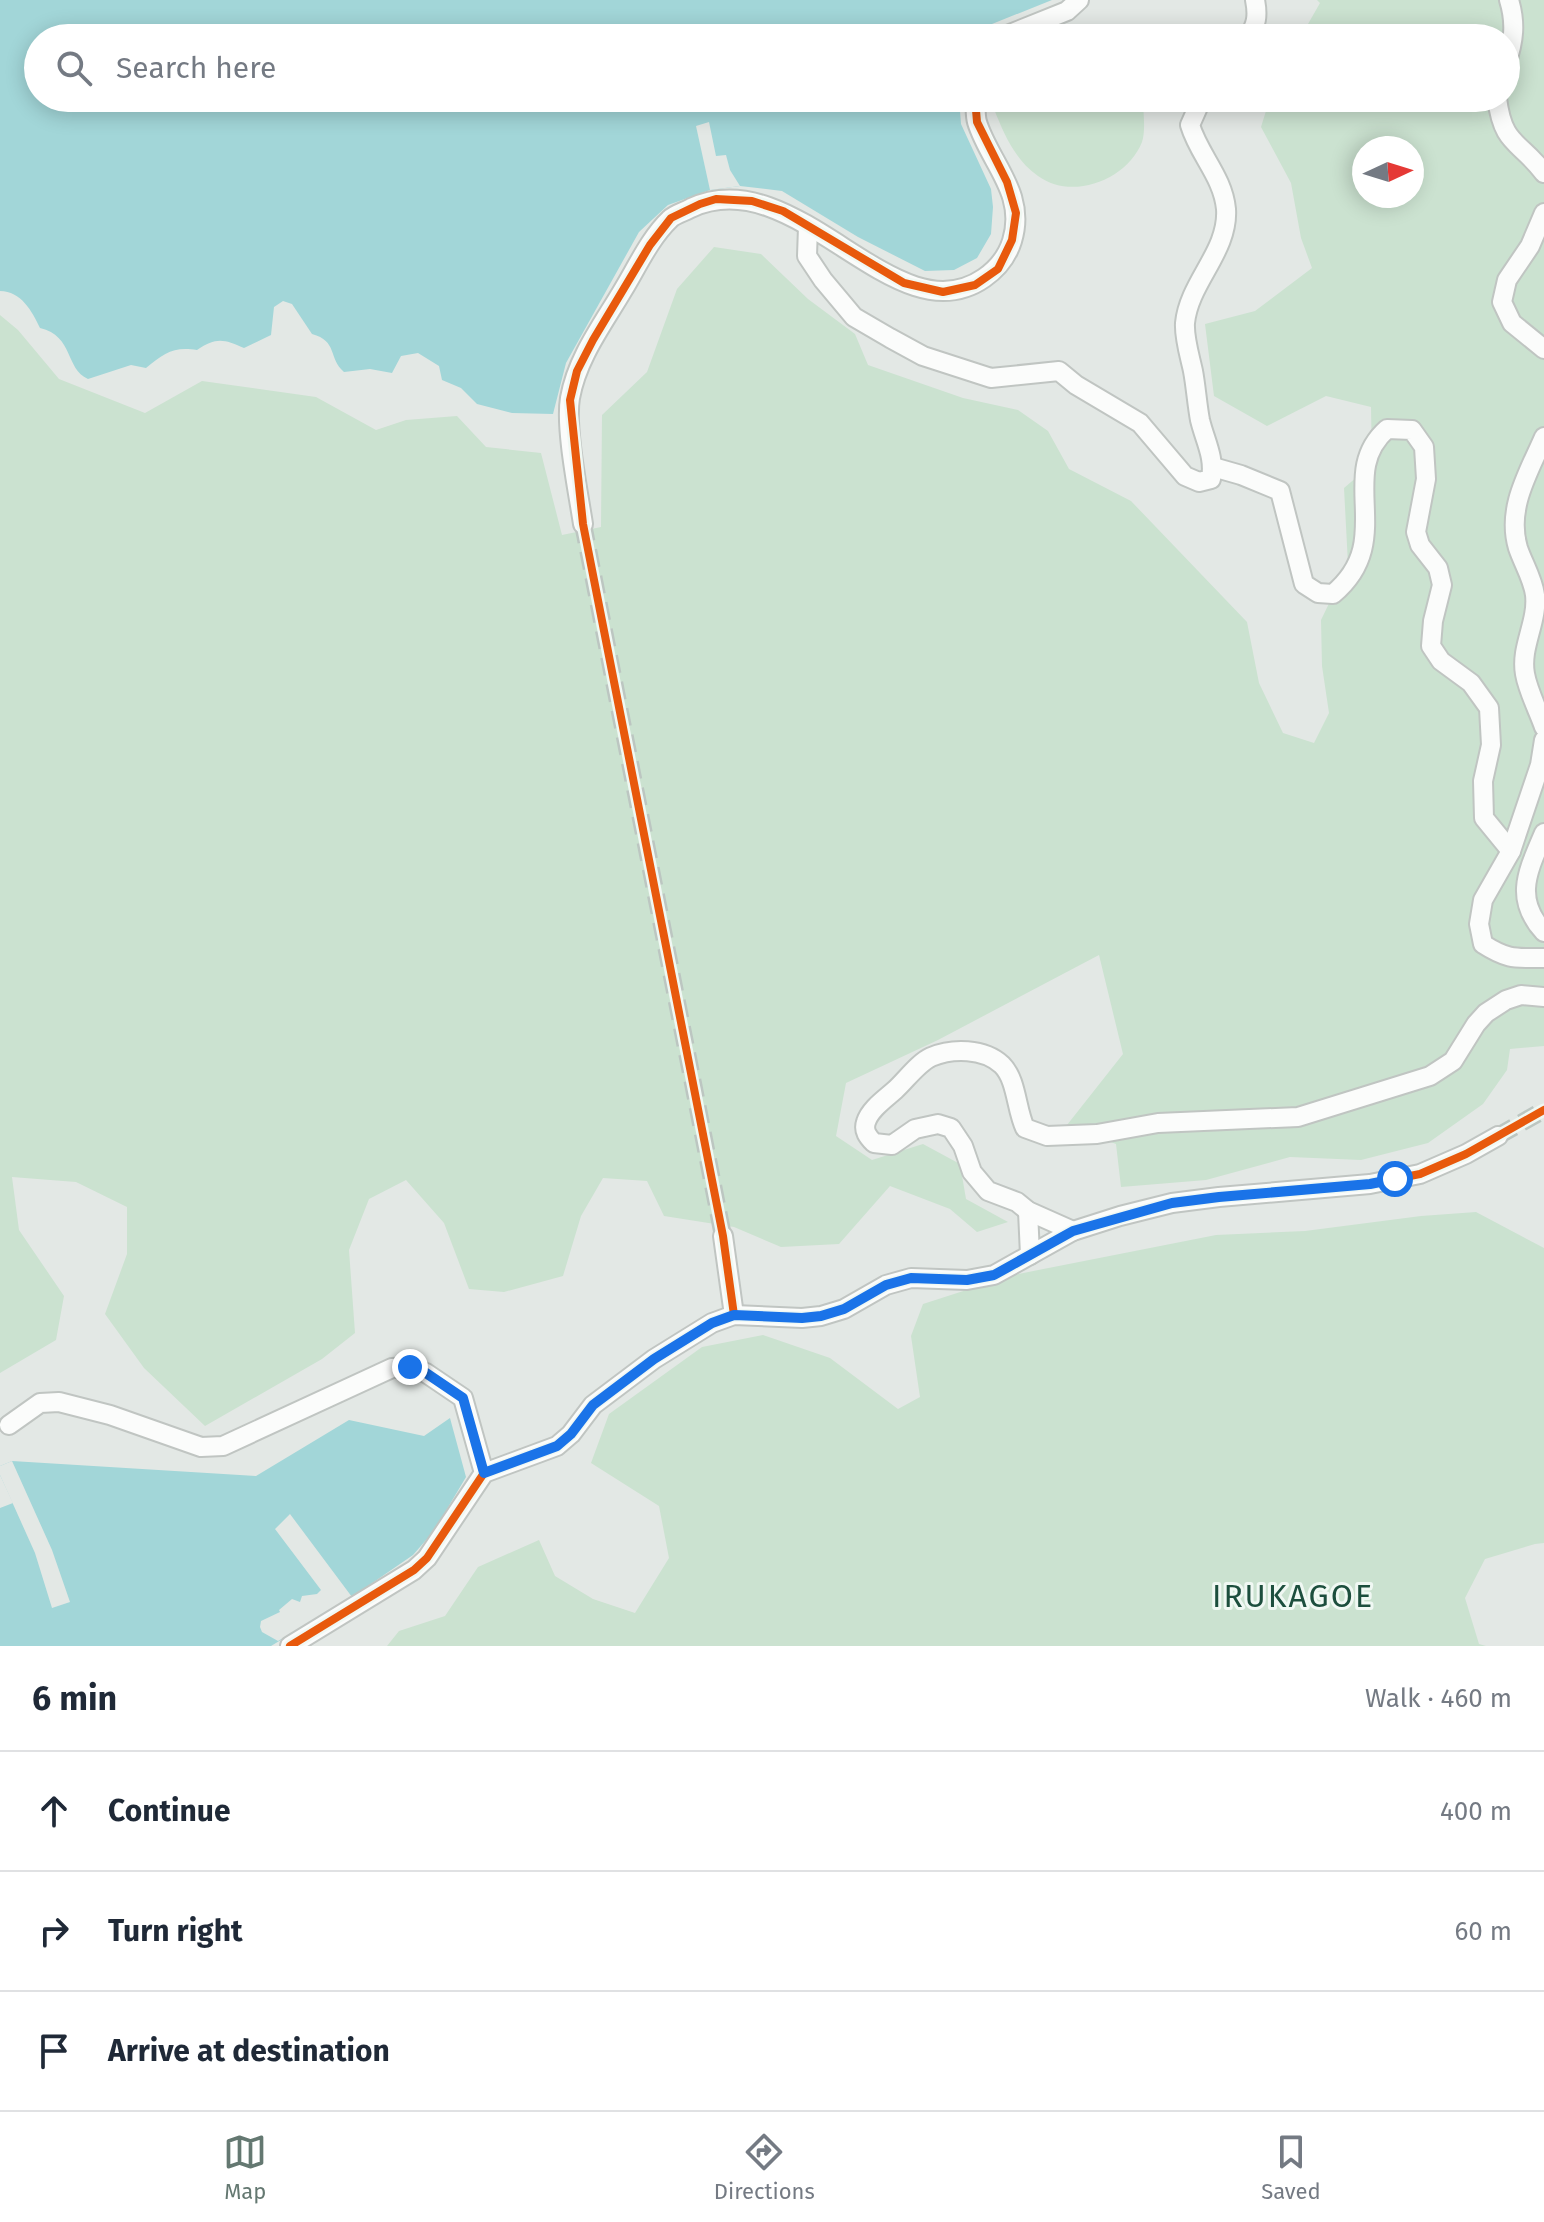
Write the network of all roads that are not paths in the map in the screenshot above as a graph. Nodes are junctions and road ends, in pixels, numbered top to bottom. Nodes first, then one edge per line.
1 (1079, 0) edge
2 (1255, 0) edge
3 (1509, 0) edge
4 (1035, 24) edge
5 (1254, 24) edge
6 (1514, 24) edge
7 (976, 112) edge
8 (1196, 112) edge
9 (1499, 112) edge
10 (1544, 173) edge
11 (1544, 213) edge
12 (808, 227) junction
13 (1544, 349) edge
14 (1544, 437) edge
15 (1213, 467) junction
16 (583, 524) tunnel mouth
17 (1544, 727) edge
18 (1544, 740) edge
19 (1544, 833) edge
20 (1511, 851) junction
21 (1544, 932) edge
22 (1544, 958) edge
23 (1544, 997) edge
24 (1498, 1136) tunnel mouth
25 (1028, 1211) junction
26 (1073, 1231) junction
27 (723, 1236) tunnel mouth
28 (1030, 1255) junction
29 (734, 1315) junction
30 (9, 1425) dead end
31 (484, 1473) junction
32 (290, 1646) edge

1 - 4 street
2 - 5 street
3 - 6 street
7 - 12 street
8 - 15 street
9 - 10 street
11 - 13 street
12 - 15 street
12 - 16 street
14 - 17 street
15 - 20 street
18 - 20 street
19 - 21 street
20 - 22 street
23 - 25 street
24 - 26 street
25 - 26 street
25 - 28 street
26 - 28 street
27 - 29 street
28 - 29 street
29 - 31 street
30 - 31 street
31 - 32 street

